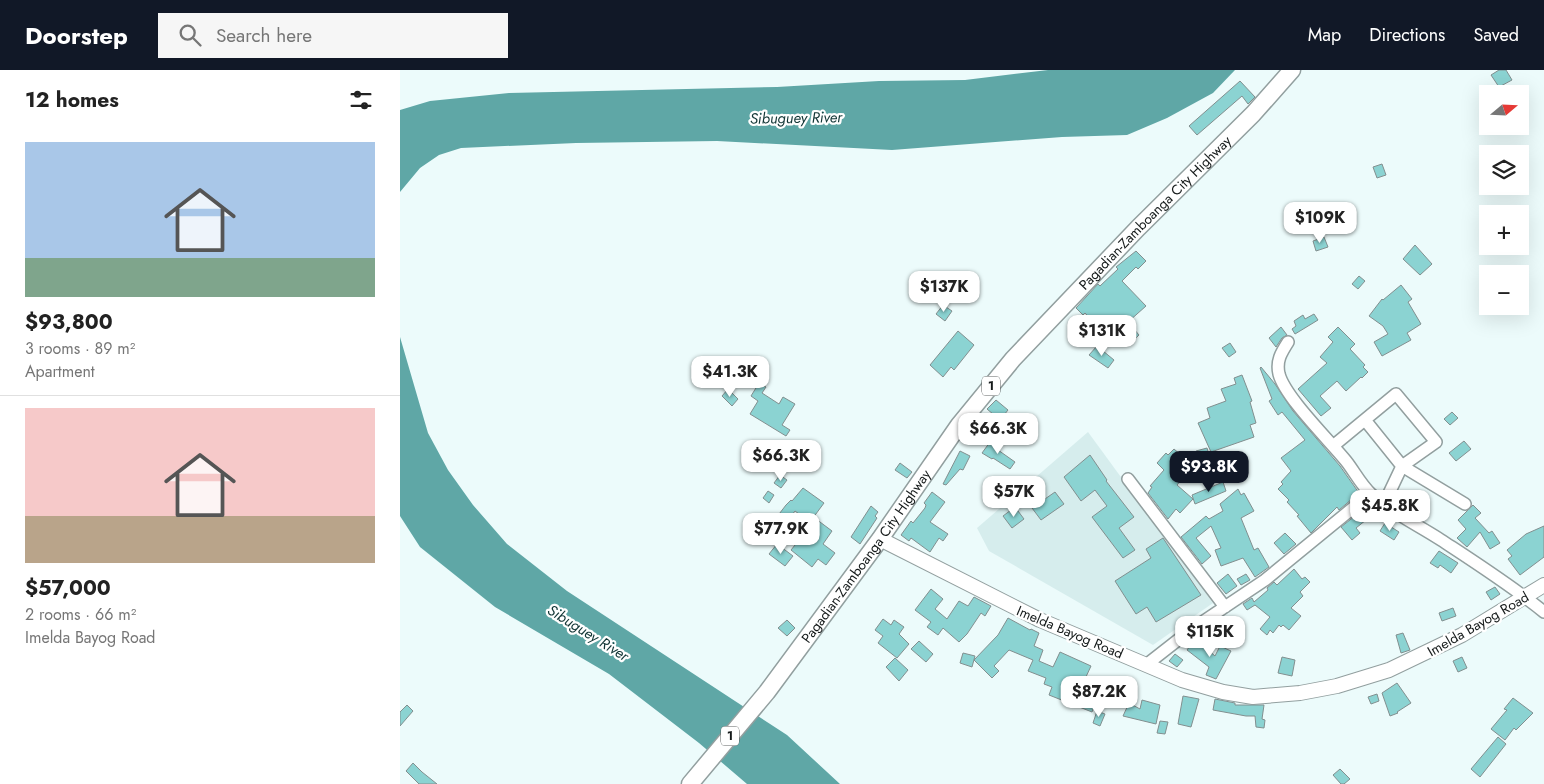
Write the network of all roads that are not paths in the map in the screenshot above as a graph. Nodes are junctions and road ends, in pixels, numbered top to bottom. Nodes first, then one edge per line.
1 (1289, 74) edge
2 (1288, 342) dead end
3 (1365, 420) junction
4 (1333, 446) junction
5 (1402, 466) junction
6 (1128, 479) dead end
7 (1370, 494) junction
8 (1384, 504) junction
9 (1465, 504) dead end
10 (880, 539) junction
11 (1544, 585) edge
12 (1526, 597) junction
13 (1225, 607) junction
14 (1544, 612) edge
15 (1146, 665) junction
16 (691, 783) edge

1 - 10 highway, Pagadian-Zamboanga City Highway / 1
2 - 4 street
3 - 4 street
3 - 5 street
3 - 5 street
4 - 7 street
5 - 8 street
5 - 9 street
6 - 13 street
7 - 8 street
7 - 13 street
8 - 12 street
10 - 15 main road, Imelda Bayog Road
10 - 16 highway, Pagadian-Zamboanga City Highway / 1
11 - 12 main road, Imelda Bayog Road
12 - 14 street
12 - 15 main road, Imelda Bayog Road
13 - 15 street

